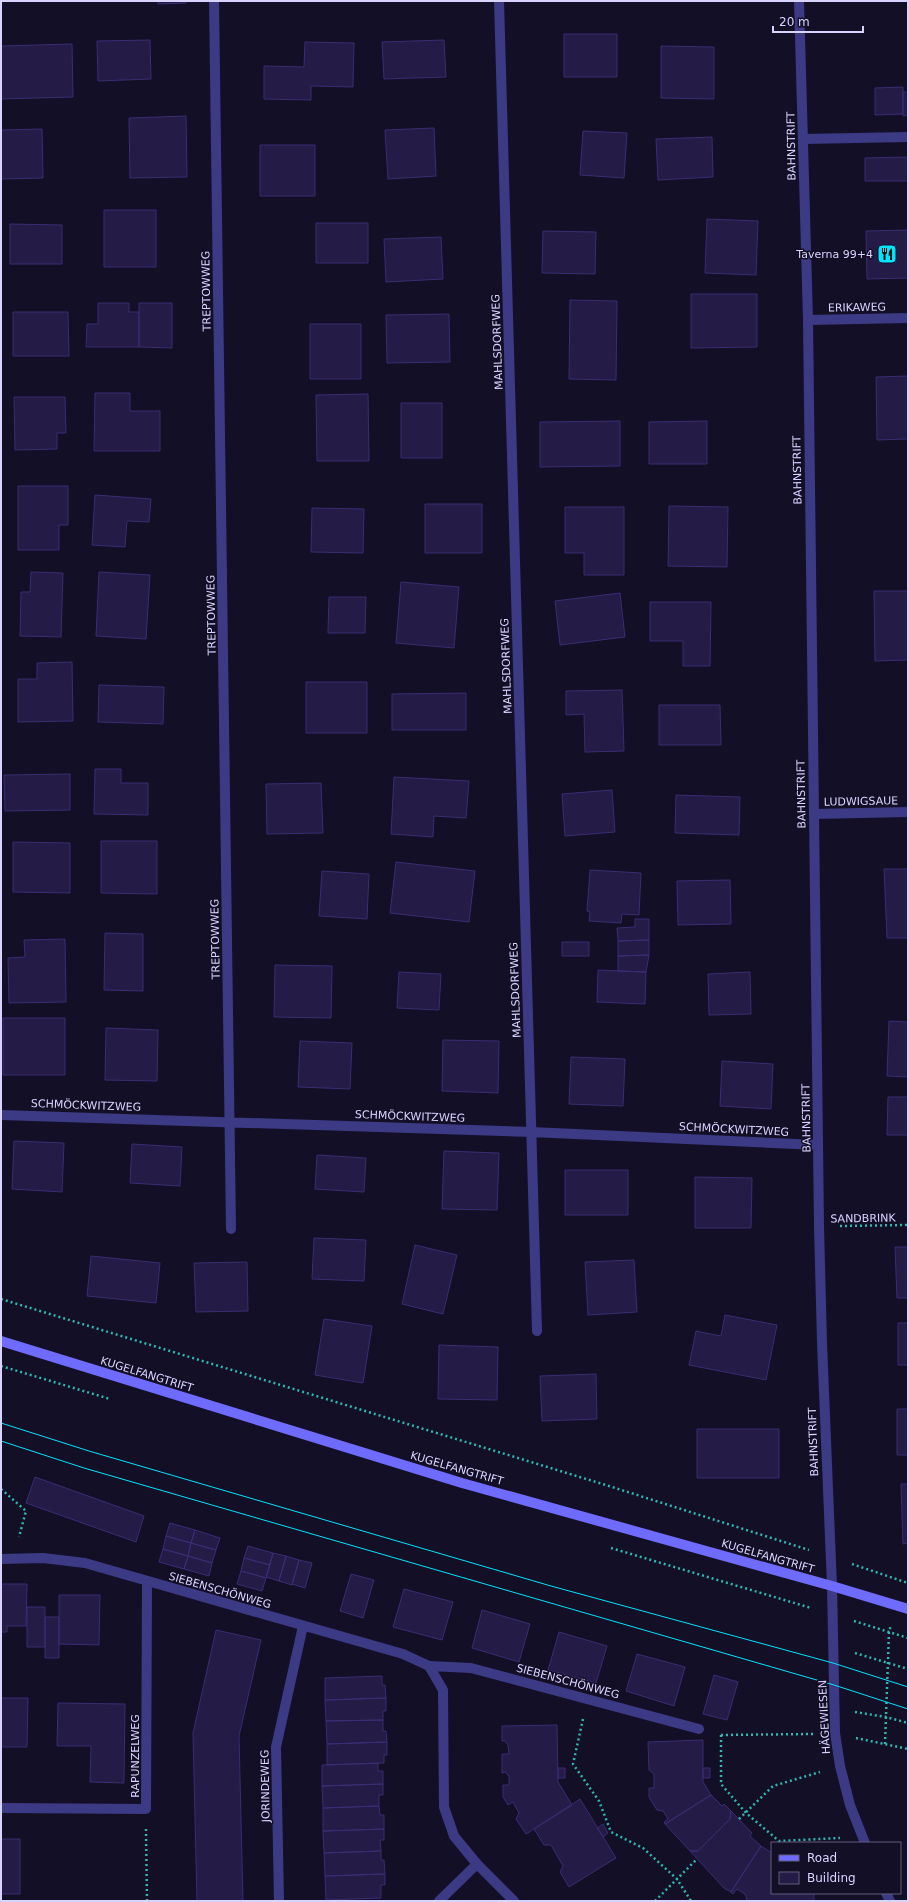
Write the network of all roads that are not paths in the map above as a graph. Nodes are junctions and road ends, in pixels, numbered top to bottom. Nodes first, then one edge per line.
1 (214, 1) edge
2 (499, 1) edge
3 (799, 1) edge
4 (908, 137) edge
5 (803, 139) junction
6 (908, 318) edge
7 (808, 320) junction
8 (908, 812) edge
9 (814, 814) junction
10 (1, 1115) edge
11 (230, 1122) junction
12 (531, 1132) junction
13 (818, 1145) junction
14 (231, 1229) dead end
15 (537, 1331) dead end
16 (1, 1341) edge
17 (1, 1559) edge
18 (147, 1582) junction
19 (832, 1586) junction
20 (908, 1610) edge
21 (303, 1626) junction
22 (429, 1666) junction
23 (699, 1729) road end
24 (1, 1808) edge
25 (864, 1840) edge
26 (477, 1864) junction
27 (279, 1901) edge
28 (439, 1901) edge
29 (514, 1901) edge

1 - 11 street, TREPTOWWEG
2 - 12 street, MAHLSDORFWEG
3 - 5 street, BAHNSTRIFT
4 - 5 street
5 - 7 street, BAHNSTRIFT
6 - 7 street, ERIKAWEG
7 - 9 street, BAHNSTRIFT
8 - 9 street, LUDWIGSAUE
9 - 13 street, BAHNSTRIFT
10 - 11 street, SCHMÖCKWITZWEG
11 - 12 street, SCHMÖCKWITZWEG
11 - 14 street, TREPTOWWEG
12 - 13 street, SCHMÖCKWITZWEG
12 - 15 street, MAHLSDORFWEG
13 - 19 street, BAHNSTRIFT
16 - 19 street, KUGELFANGTRIFT
17 - 18 street, SIEBENSCHÖNWEG
18 - 21 street, SIEBENSCHÖNWEG
18 - 24 street, RAPUNZELWEG
19 - 20 street, KUGELFANGTRIFT
19 - 25 street, HÄGEWIESEN
21 - 22 street, SIEBENSCHÖNWEG
21 - 27 street, JORINDEWEG
22 - 23 street, SIEBENSCHÖNWEG
22 - 26 street
26 - 28 street
26 - 29 street

